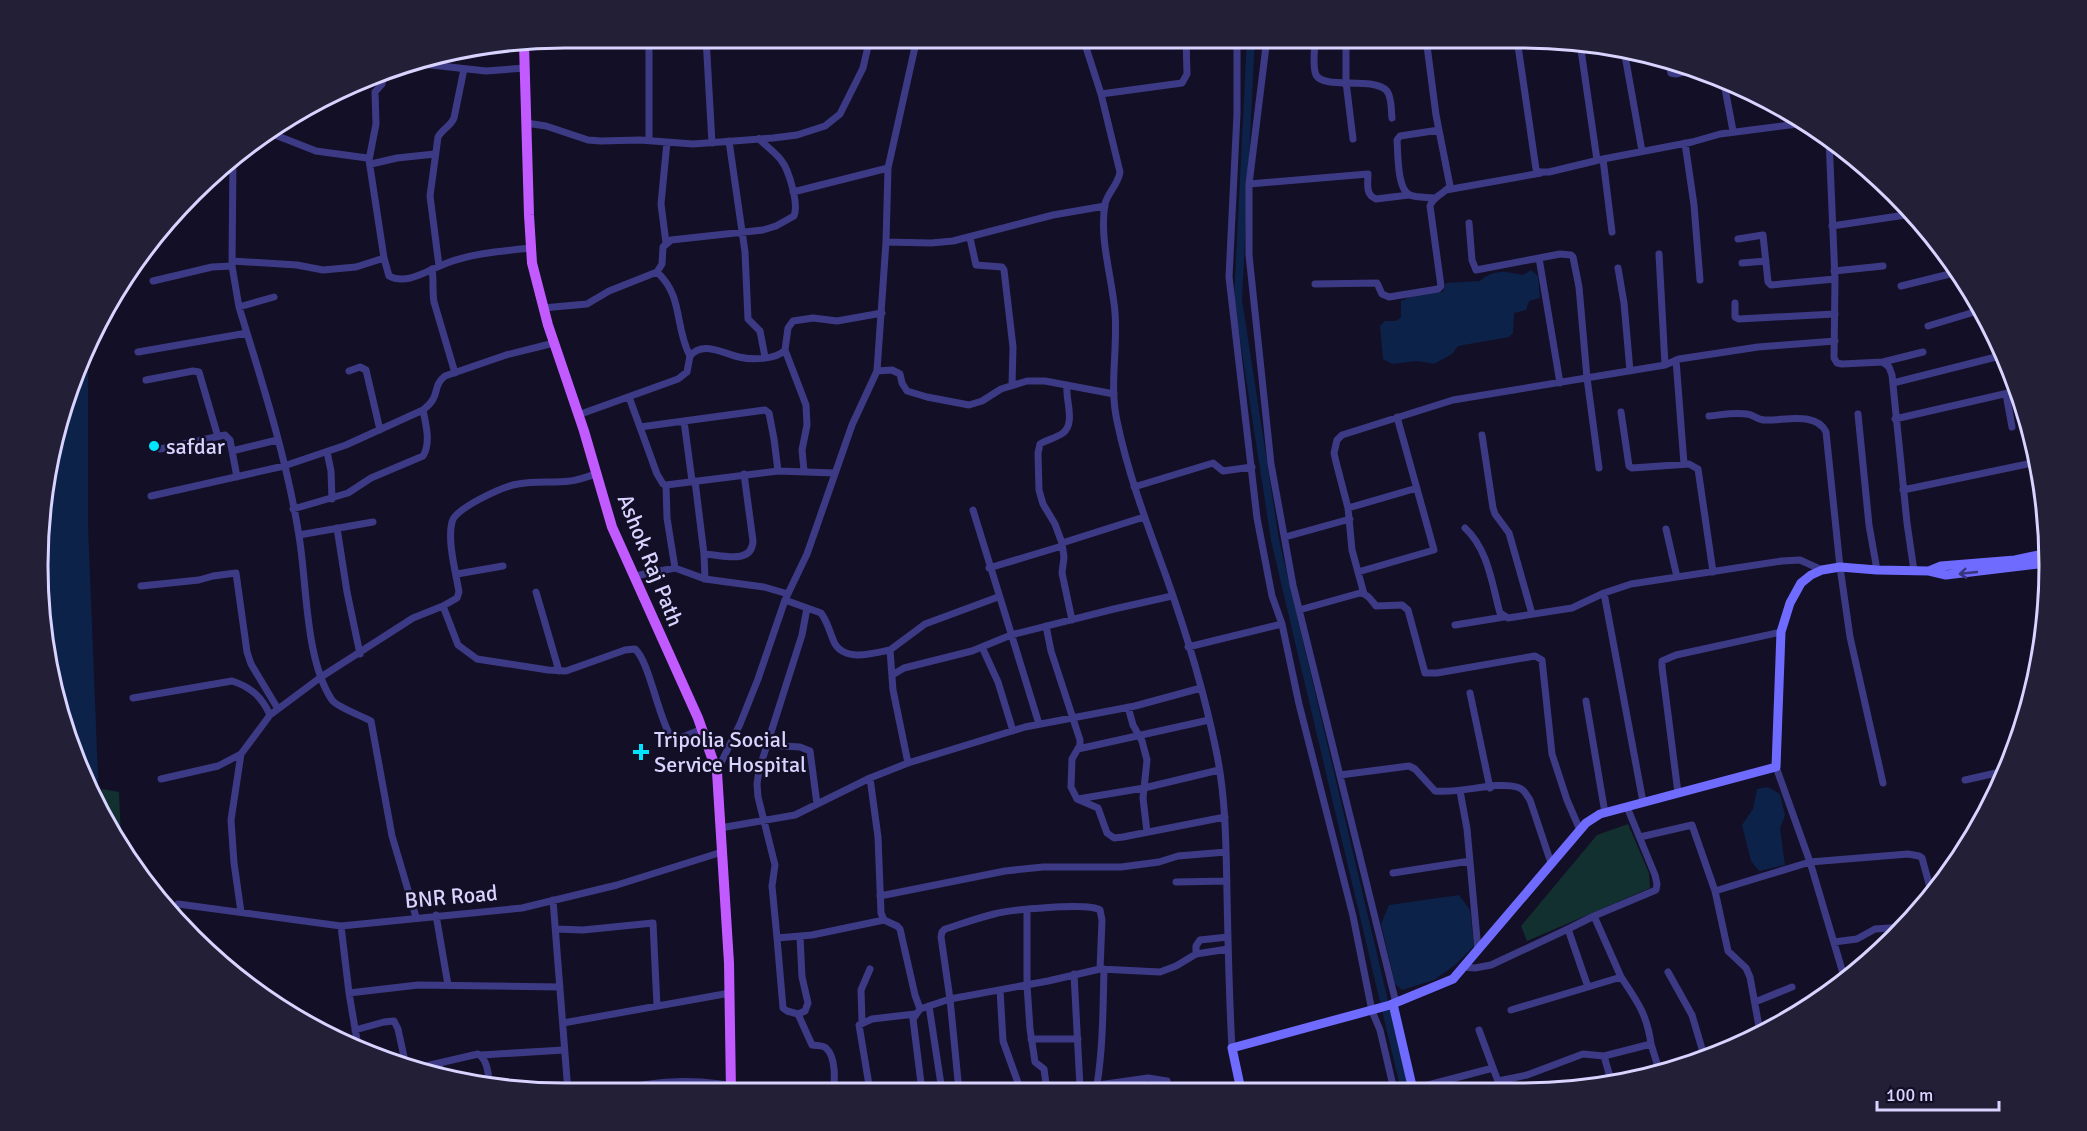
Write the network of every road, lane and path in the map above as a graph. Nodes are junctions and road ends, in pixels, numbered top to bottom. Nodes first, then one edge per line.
1 (649, 48) edge
2 (707, 48) edge
3 (868, 48) edge
4 (915, 48) edge
5 (1086, 48) edge
6 (1186, 48) edge
7 (1237, 48) edge
8 (1266, 48) edge
9 (1315, 48) edge
10 (1346, 48) edge
11 (1427, 48) edge
12 (1519, 48) edge
13 (525, 50) edge
14 (1581, 51) edge
15 (1626, 59) edge
16 (434, 65) edge
17 (525, 68) junction
18 (464, 69) junction
19 (382, 81) edge
20 (1346, 82) junction
21 (1725, 89) edge
22 (1101, 94) junction
23 (1392, 118) dead end
24 (526, 123) junction
25 (1792, 124) edge
26 (1439, 130) junction
27 (1733, 131) junction
28 (277, 136) edge
29 (759, 139) junction
30 (1353, 139) dead end
31 (649, 140) junction
32 (729, 141) junction
33 (667, 142) junction
34 (712, 143) junction
35 (1685, 143) junction
36 (1829, 150) edge
37 (1642, 152) junction
38 (435, 154) junction
39 (1600, 160) junction
40 (370, 162) junction
41 (888, 168) junction
42 (233, 169) edge
43 (1544, 173) junction
44 (1249, 184) junction
45 (1446, 190) junction
46 (793, 192) junction
47 (1409, 195) junction
48 (1434, 198) junction
49 (1105, 206) junction
50 (1902, 215) edge
51 (1469, 223) dead end
52 (1832, 226) junction
53 (1612, 232) dead end
54 (741, 233) junction
55 (970, 238) junction
56 (1738, 238) dead end
57 (886, 242) junction
58 (666, 243) junction
59 (531, 248) junction
60 (1659, 254) dead end
61 (384, 258) junction
62 (1539, 258) junction
63 (1766, 261) junction
64 (232, 263) junction
65 (1742, 263) dead end
66 (1883, 266) dead end
67 (435, 267) junction
68 (1618, 268) dead end
69 (657, 272) junction
70 (1949, 274) edge
71 (1834, 275) junction
72 (1700, 280) dead end
73 (153, 281) dead end
74 (1315, 284) dead end
75 (1901, 286) dead end
76 (274, 297) dead end
77 (1735, 303) dead end
78 (239, 307) junction
79 (543, 308) junction
80 (882, 313) junction
81 (1973, 313) edge
82 (1834, 314) junction
83 (1928, 326) dead end
84 (247, 333) junction
85 (1835, 341) junction
86 (554, 343) junction
87 (785, 350) junction
88 (138, 352) dead end
89 (1923, 352) dead end
90 (690, 356) junction
91 (765, 357) junction
92 (1996, 358) edge
93 (1676, 360) junction
94 (1883, 362) junction
95 (1665, 365) junction
96 (1630, 370) junction
97 (350, 371) dead end
98 (877, 371) junction
99 (455, 373) junction
100 (1587, 378) junction
101 (146, 380) dead end
102 (1560, 382) junction
103 (1893, 383) junction
104 (1012, 385) junction
105 (1067, 385) junction
106 (2010, 393) edge
107 (1114, 394) junction
108 (2006, 394) junction
109 (629, 397) junction
110 (423, 410) junction
111 (1621, 412) dead end
112 (1858, 414) dead end
113 (578, 415) junction
114 (1709, 416) dead end
115 (1397, 417) junction
116 (1896, 419) junction
117 (684, 421) junction
118 (640, 427) junction
119 (2012, 427) dead end
120 (380, 429) junction
121 (1482, 435) dead end
122 (218, 437) junction
123 (277, 440) junction
124 (160, 450) dead end
125 (232, 451) junction
126 (327, 452) junction
127 (2029, 464) edge
128 (1684, 465) junction
129 (284, 466) junction
130 (1252, 467) junction
131 (1599, 468) dead end
132 (778, 471) junction
133 (804, 471) junction
134 (836, 473) junction
135 (597, 474) junction
136 (744, 474) junction
137 (237, 477) junction
138 (694, 481) junction
139 (666, 485) junction
140 (1134, 487) junction
141 (1417, 488) junction
142 (1903, 490) junction
143 (151, 495) dead end
144 (332, 499) junction
145 (1348, 508) junction
146 (293, 509) junction
147 (973, 510) dead end
148 (1144, 518) junction
149 (1350, 519) junction
150 (373, 522) dead end
151 (337, 528) junction
152 (1465, 528) dead end
153 (1666, 529) dead end
154 (299, 535) junction
155 (1285, 537) junction
156 (1062, 544) junction
157 (704, 554) junction
158 (2039, 555) edge
159 (2039, 564) edge
160 (503, 566) dead end
161 (1840, 567) junction
162 (675, 568) junction
163 (990, 568) junction
164 (1822, 570) junction
165 (1877, 570) junction
166 (1914, 571) junction
167 (1929, 571) junction
168 (1358, 572) junction
169 (1713, 572) junction
170 (457, 574) junction
171 (635, 576) junction
172 (1677, 577) junction
173 (705, 579) junction
174 (141, 586) dead end
175 (536, 592) dead end
176 (1604, 593) junction
177 (1364, 594) junction
178 (1172, 596) junction
179 (786, 597) junction
180 (998, 597) junction
181 (443, 606) junction
182 (807, 608) junction
183 (1299, 610) junction
184 (1532, 614) junction
185 (1504, 617) junction
186 (1072, 620) junction
187 (1282, 624) junction
188 (1455, 625) dead end
189 (1046, 626) junction
190 (1782, 632) junction
191 (1011, 635) junction
192 (982, 647) junction
193 (1188, 647) junction
194 (890, 650) junction
195 (360, 654) junction
196 (559, 671) junction
197 (894, 674) junction
198 (321, 677) junction
199 (1201, 688) junction
200 (1470, 693) dead end
201 (133, 698) dead end
202 (1586, 701) dead end
203 (1128, 707) junction
204 (278, 710) junction
205 (270, 715) junction
206 (1072, 717) junction
207 (1209, 720) junction
208 (1039, 724) junction
209 (702, 729) junction
210 (1013, 731) junction
211 (1139, 735) junction
212 (767, 745) junction
213 (1078, 749) junction
214 (241, 754) junction
215 (908, 763) junction
216 (1776, 767) junction
217 (1219, 770) junction
218 (717, 772) junction
219 (1996, 773) edge
220 (1340, 775) junction
221 (161, 778) dead end
222 (870, 778) junction
223 (1965, 780) dead end
224 (1882, 783) dead end
225 (1144, 788) junction
226 (1490, 788) junction
227 (1460, 791) junction
228 (1678, 793) junction
229 (1077, 799) junction
230 (1642, 802) junction
231 (817, 804) junction
232 (1626, 807) junction
233 (1605, 813) junction
234 (1225, 817) junction
235 (765, 819) junction
236 (720, 828) junction
237 (1580, 830) junction
238 (1147, 832) junction
239 (1640, 837) junction
240 (722, 852) junction
241 (1226, 852) junction
242 (1470, 861) junction
243 (1810, 862) junction
244 (1551, 863) junction
245 (1394, 873) dead end
246 (1227, 881) junction
247 (1176, 882) dead end
248 (1930, 884) edge
249 (1715, 891) junction
250 (880, 896) junction
251 (553, 900) junction
252 (178, 904) dead end
253 (1027, 910) junction
254 (241, 912) junction
255 (436, 915) junction
256 (1594, 915) junction
257 (416, 917) junction
258 (884, 920) junction
259 (341, 926) junction
260 (1890, 928) edge
261 (556, 929) junction
262 (1568, 929) junction
263 (800, 937) junction
264 (1228, 937) junction
265 (777, 938) junction
266 (1834, 942) junction
267 (1228, 949) junction
268 (1478, 950) junction
269 (1196, 954) junction
270 (1463, 967) junction
271 (870, 969) dead end
272 (1102, 969) junction
273 (1668, 972) dead end
274 (1843, 972) edge
275 (1074, 974) junction
276 (1621, 977) junction
277 (448, 985) junction
278 (1027, 985) junction
279 (560, 987) junction
280 (1588, 987) junction
281 (1792, 987) dead end
282 (1000, 990) junction
283 (349, 993) junction
284 (730, 993) junction
285 (950, 999) junction
286 (1755, 1002) junction
287 (1393, 1004) junction
288 (657, 1006) junction
289 (928, 1006) junction
290 (1373, 1010) junction
291 (917, 1011) junction
292 (1511, 1011) dead end
293 (798, 1014) junction
294 (862, 1022) junction
295 (562, 1023) junction
296 (1759, 1025) edge
297 (355, 1030) junction
298 (1479, 1030) dead end
299 (357, 1039) edge
300 (1031, 1039) junction
301 (1078, 1040) junction
302 (1651, 1044) junction
303 (1232, 1048) junction
304 (564, 1050) junction
305 (1703, 1051) edge
306 (481, 1055) junction
307 (1604, 1056) junction
308 (404, 1057) edge
309 (439, 1063) junction
310 (1657, 1064) edge
311 (431, 1065) edge
312 (440, 1067) edge
313 (1493, 1068) junction
314 (1609, 1075) edge
315 (488, 1077) edge
316 (1167, 1081) dead end
317 (1498, 1081) joint
318 (567, 1083) edge
319 (731, 1083) edge
320 (834, 1083) edge
321 (868, 1083) edge
322 (921, 1083) edge
323 (941, 1083) edge
324 (958, 1083) edge
325 (1018, 1083) edge
326 (1046, 1083) edge
327 (1082, 1083) edge
328 (1096, 1083) edge
329 (1111, 1083) edge
330 (1240, 1083) edge
331 (1392, 1083) edge
332 (1412, 1083) edge
333 (1436, 1083) edge

1 - 31 street
2 - 34 street
3 - 29 street
4 - 41 street
5 - 22 street
6 - 22 street
7 - 130 street
8 - 44 street
9 - 20 street
10 - 20 street
11 - 26 street
12 - 43 street
13 - 17 main road, Ashok Raj Path
14 - 39 street
15 - 37 street
16 - 18 street
17 - 18 street
17 - 24 main road, Ashok Raj Path
18 - 38 street
19 - 40 street
20 - 23 street
20 - 30 street
21 - 27 street
22 - 49 street
24 - 31 street
24 - 59 main road, Ashok Raj Path
25 - 27 street
26 - 45 street
26 - 47 street
27 - 35 street
28 - 40 street
29 - 32 street
29 - 46 street
31 - 33 street
32 - 34 street
32 - 54 street
33 - 34 street
33 - 58 street
35 - 37 street
35 - 72 street
36 - 52 street
37 - 39 street
38 - 40 street
38 - 67 street
39 - 43 street
39 - 53 street
40 - 61 street
41 - 46 street
41 - 57 street
42 - 64 street
43 - 45 street
44 - 47 street
44 - 155 street
45 - 48 street
46 - 54 street
47 - 48 street
48 - 74 street
49 - 55 street
49 - 107 street
50 - 52 street
51 - 62 street
52 - 71 street
54 - 58 street
54 - 91 street
55 - 57 street
55 - 104 street
56 - 63 street
57 - 80 street
58 - 69 street
59 - 67 street
59 - 79 main road, Ashok Raj Path
60 - 95 street
61 - 64 street
61 - 67 street
62 - 100 street
62 - 102 street
63 - 65 street
63 - 71 street
64 - 73 street
64 - 78 street
66 - 71 street
67 - 99 street
68 - 96 street
69 - 79 street
69 - 90 street
70 - 75 street
71 - 82 street
76 - 78 street
77 - 82 street
78 - 84 street
79 - 86 main road, Ashok Raj Path
80 - 87 street
80 - 98 street
81 - 83 street
82 - 85 street
84 - 88 street
84 - 123 street
85 - 93 street
85 - 94 street
86 - 99 street
86 - 113 main road, Ashok Raj Path
87 - 91 street
87 - 133 street
89 - 94 street
90 - 91 street
90 - 109 street
92 - 103 street
93 - 95 street
93 - 128 street
94 - 103 street
95 - 96 street
96 - 100 street
97 - 120 street
98 - 104 street
98 - 134 street
99 - 110 street
100 - 102 street
100 - 131 street
101 - 122 street
102 - 115 street
103 - 116 street
104 - 105 street
105 - 107 street
105 - 156 street
106 - 108 street
107 - 140 street
108 - 116 street
108 - 119 street
109 - 113 street
109 - 118 street
110 - 120 street
110 - 144 street
111 - 128 street
112 - 165 street
113 - 135 main road, Ashok Raj Path
114 - 161 street
115 - 141 street
115 - 145 street
116 - 142 street
117 - 118 street
117 - 132 street
117 - 138 street
118 - 139 street
120 - 126 street
121 - 184 street
122 - 124 street
122 - 125 street
123 - 125 street
123 - 129 street
125 - 137 street
126 - 129 street
126 - 144 street
127 - 142 street
128 - 169 street
129 - 137 street
129 - 146 street
130 - 140 street
130 - 187 street
132 - 133 street
132 - 136 street
133 - 134 street
134 - 179 street
135 - 170 street
135 - 171 main road, Ashok Raj Path
136 - 138 street
136 - 157 street
137 - 143 street
138 - 139 street
138 - 157 street
139 - 162 street
140 - 148 street
141 - 145 street
141 - 168 street
142 - 166 street
144 - 146 street
145 - 149 street
146 - 154 street
147 - 163 street
148 - 156 street
148 - 178 street
149 - 155 street
149 - 168 street
150 - 151 street
151 - 154 street
151 - 195 street
152 - 185 street
153 - 172 street
154 - 198 street
155 - 183 street
156 - 163 street
156 - 186 street
157 - 173 street
158 - 167 main road
159 -> 167 main road
160 - 170 street
161 - 164 main road
161 - 165 main road
161 - 224 street
162 - 171 street
162 - 173 street
163 - 180 street
164 - 169 street
164 - 190 main road
165 - 166 main road
166 - 167 main road
168 - 177 street
169 - 172 street
170 - 181 street
171 - 209 main road, Ashok Raj Path
172 - 176 street
173 - 179 street
174 - 204 street
175 - 196 street
176 - 184 street
176 - 230 street
177 - 183 street
177 - 237 street
178 - 186 street
178 - 193 street
179 - 182 street
179 - 218 street
180 - 191 street
180 - 194 street
181 - 195 street
181 - 196 street
182 - 194 street
182 - 212 street
183 - 220 street
184 - 185 street
185 - 188 street
186 - 189 street
187 - 193 street
187 - 290 street
189 - 191 street
189 - 206 street
190 - 216 main road
190 - 228 street
191 - 192 street
191 - 208 street
192 - 197 street
192 - 210 street
193 - 199 street
194 - 197 street
195 - 198 street
196 - 209 street
197 - 215 street
198 - 204 street
198 - 257 street
199 - 203 street
199 - 207 street
200 - 226 street
201 - 205 street
202 - 233 street
203 - 206 street
203 - 211 street
204 - 205 street
205 - 214 street
206 - 208 street
206 - 213 street
207 - 211 street
207 - 217 street
208 - 210 street
209 - 218 main road, Ashok Raj Path
210 - 215 street
211 - 213 street
211 - 225 street
212 - 231 street
212 - 235 street
213 - 229 street
214 - 221 street
214 - 254 street
215 - 222 street
216 - 228 main road
216 - 243 street
217 - 225 street
217 - 234 street
218 - 236 main road, Ashok Raj Path
219 - 223 street
220 - 227 street
220 - 287 street
222 - 231 street
222 - 250 street
225 - 229 street
225 - 238 street
226 - 227 street
226 - 244 street
227 - 242 street
228 - 230 main road
229 - 238 street
230 - 232 main road
231 - 235 street
232 - 233 main road
232 - 239 street
233 - 237 main road
234 - 238 street
234 - 241 street
235 - 236 street
235 - 265 street
236 - 240 main road, Ashok Raj Path
237 - 244 main road
239 - 249 street
239 - 256 street
240 - 251 street, BNR Road
240 - 284 main road, Ashok Raj Path
241 - 246 street
241 - 250 street
242 - 245 street
242 - 268 street
243 - 248 street
243 - 249 street
243 - 266 street
244 - 268 main road
246 - 247 street
246 - 264 street
249 - 286 street
250 - 258 street
251 - 255 street, BNR Road
251 - 261 street
252 - 254 street, BNR Road
253 - 272 street
253 - 278 street
253 - 285 street
254 - 259 street, BNR Road
255 - 257 street, BNR Road
255 - 277 street
256 - 262 street
256 - 276 street
257 - 259 street, BNR Road
258 - 263 street
258 - 291 street
259 - 283 street
260 - 266 street
261 - 279 street
261 - 288 street
262 - 270 street
262 - 280 street
263 - 265 street
263 - 293 street
264 - 267 street
264 - 269 street
265 - 293 street
266 - 274 street
267 - 269 street
267 - 303 street
268 - 270 main road
269 - 272 street
270 - 287 main road
271 - 294 street
272 - 275 street
272 - 328 street
273 - 305 street
275 - 278 street
275 - 301 street
276 - 280 street
276 - 302 street
277 - 279 street
277 - 283 street
278 - 282 street
278 - 300 street
279 - 295 street
280 - 292 street
281 - 286 street
282 - 285 street
282 - 325 street
283 - 297 street
284 - 288 street
284 - 319 main road, Ashok Raj Path
285 - 289 street
285 - 324 street
286 - 296 street
287 - 290 main road
287 - 332 main road
288 - 295 street
289 - 291 street
289 - 323 street
290 - 303 main road
290 - 331 street
291 - 294 street
291 - 322 street
293 - 320 street
294 - 321 street
295 - 304 street
297 - 299 street
297 - 308 street
298 - 313 street
300 - 301 street
300 - 326 street
301 - 327 street
302 - 307 street
302 - 310 street
303 - 330 main road
304 - 306 street
304 - 318 street
306 - 309 street
306 - 315 street
307 - 314 street
307 - 317 street
309 - 311 street
309 - 312 street
313 - 317 street
313 - 333 street
316 - 329 street

